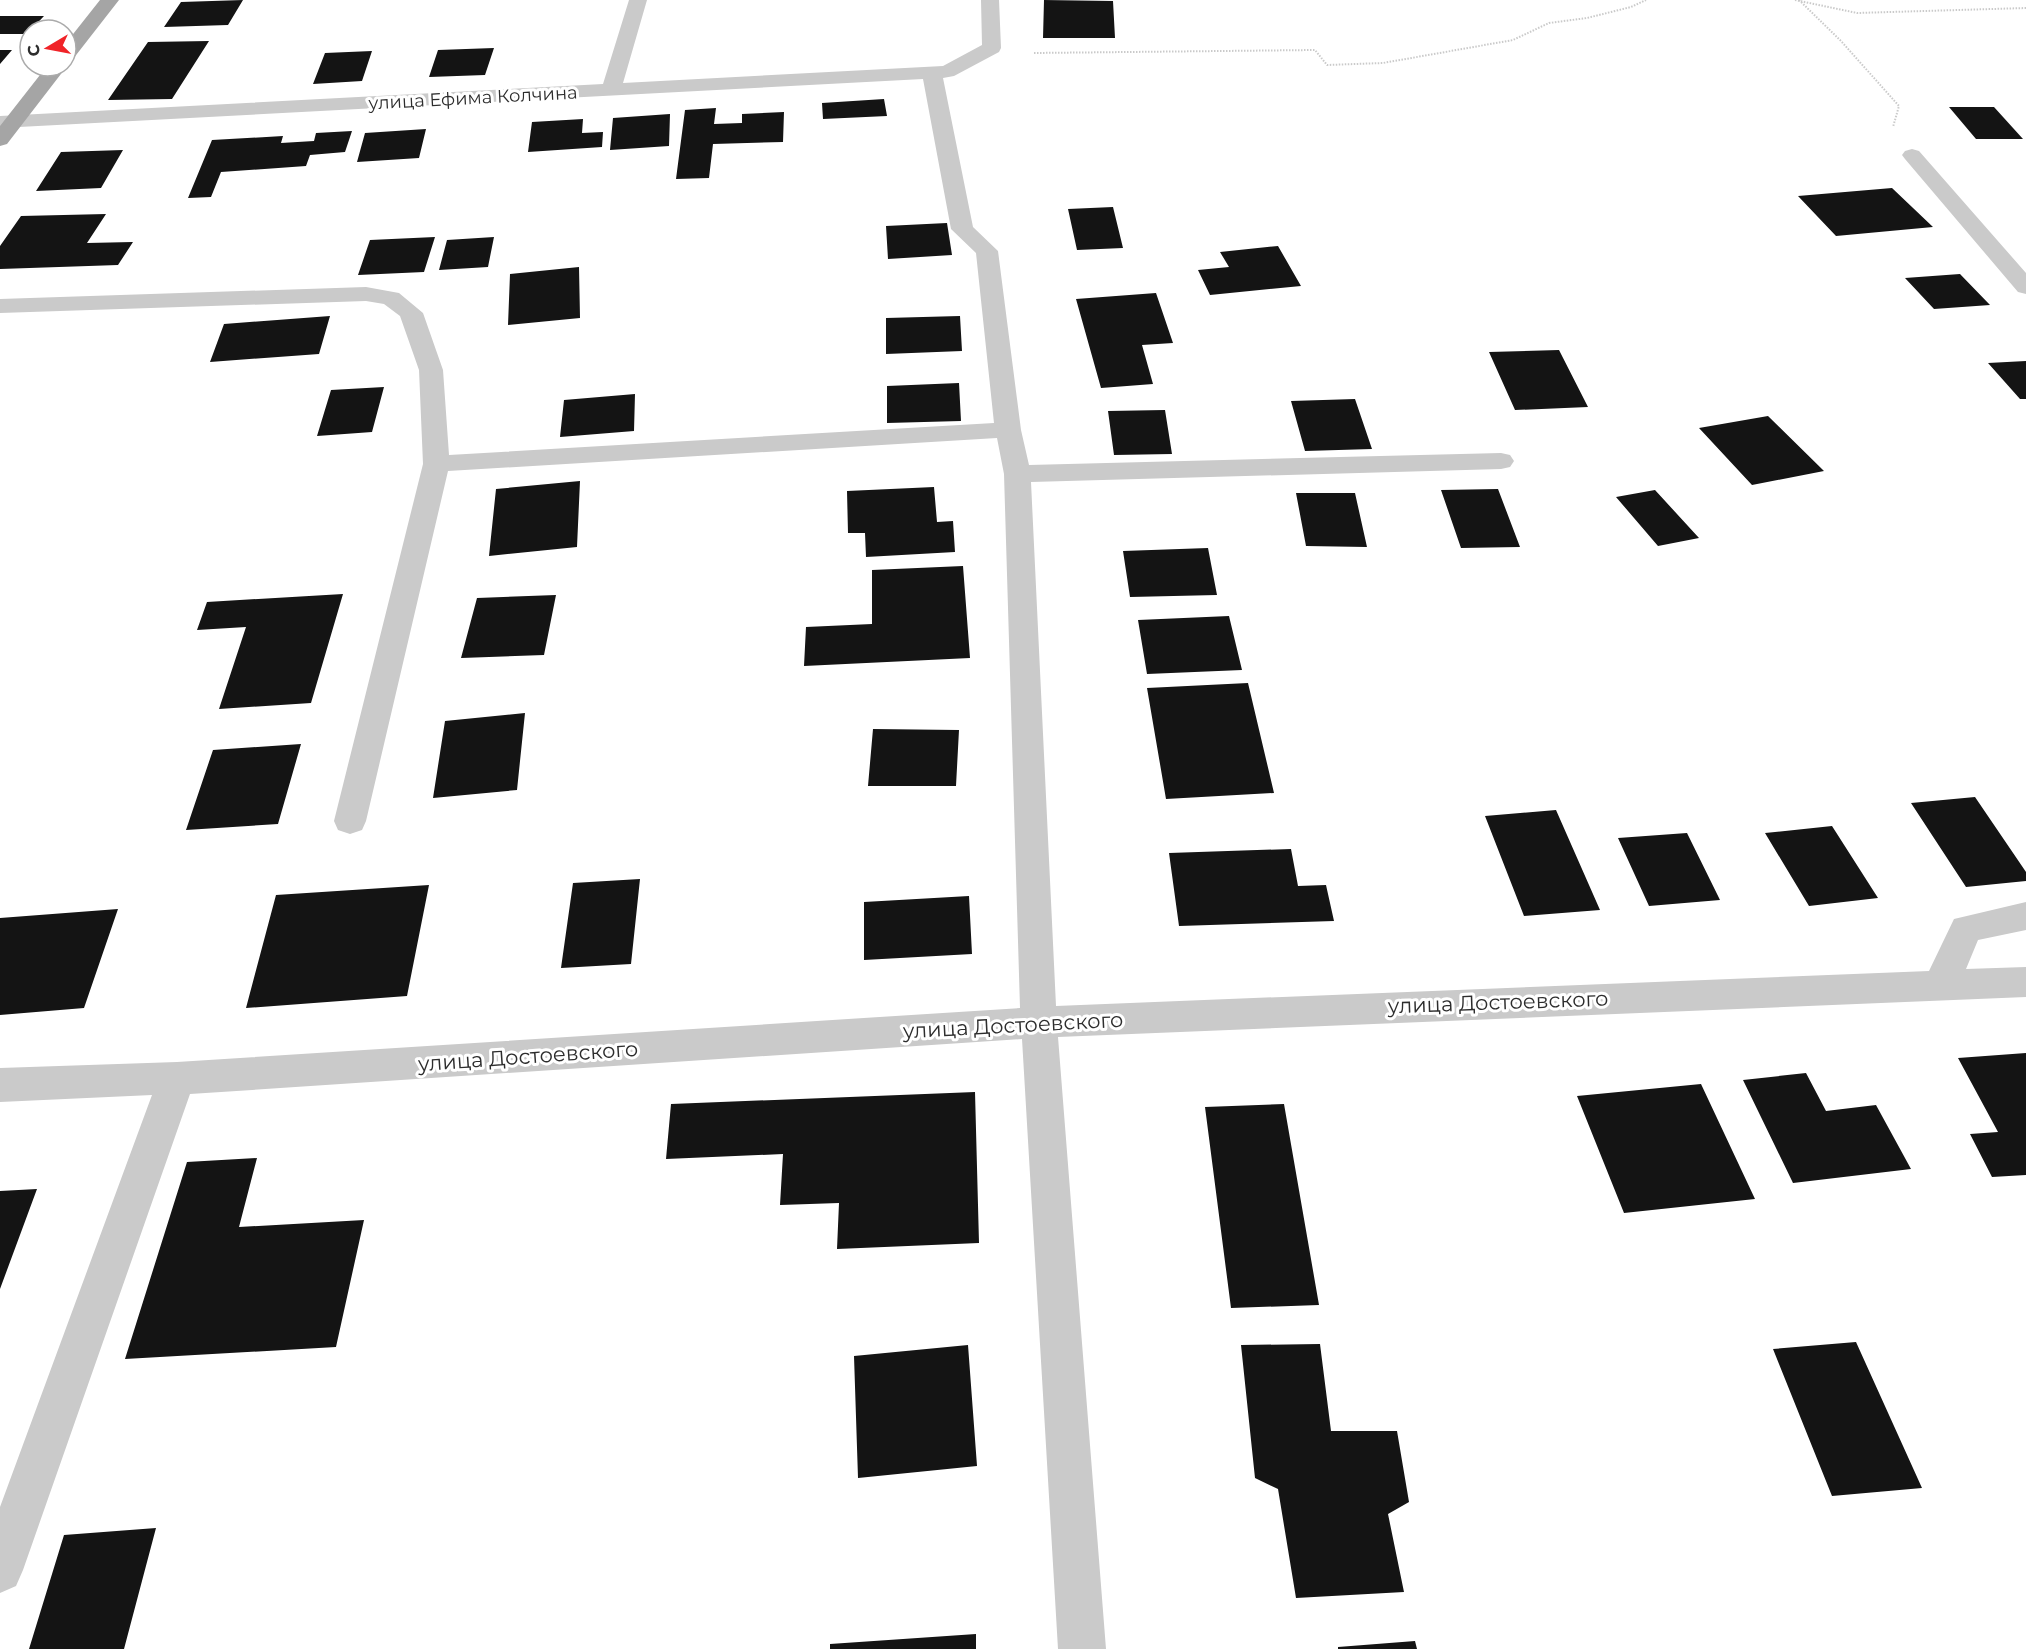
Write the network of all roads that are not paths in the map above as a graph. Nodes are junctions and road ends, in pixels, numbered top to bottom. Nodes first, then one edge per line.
1 (110, 0) edge
2 (638, 0) edge
3 (990, 0) edge
4 (78, 40) edge
5 (939, 72) junction
6 (46, 78) edge
7 (611, 91) junction
8 (6, 122) edge
9 (0, 140) edge
10 (1912, 154) dead end
11 (2026, 287) edge
12 (0, 306) edge
13 (1008, 430) junction
14 (1501, 461) dead end
15 (436, 464) junction
16 (1017, 474) junction
17 (350, 821) dead end
18 (2026, 916) edge
19 (2026, 982) edge
20 (1941, 985) junction
21 (1039, 1022) junction
22 (177, 1078) junction
23 (0, 1084) edge
24 (0, 1570) edge
25 (1082, 1649) edge

1 - 4 main road
2 - 7 street
3 - 5 street
5 - 7 street, улица Ефима Колчина
5 - 13 street
6 - 8 main road
7 - 8 street, улица Ефима Колчина
8 - 9 main road
10 - 11 street
12 - 15 street
13 - 15 street
13 - 16 street
14 - 16 street
15 - 17 street
16 - 21 street
18 - 20 street
19 - 20 street, улица Достоевского
20 - 21 street, улица Достоевского
21 - 22 street, улица Достоевского
21 - 25 street
22 - 23 street, улица Достоевского
22 - 24 street

